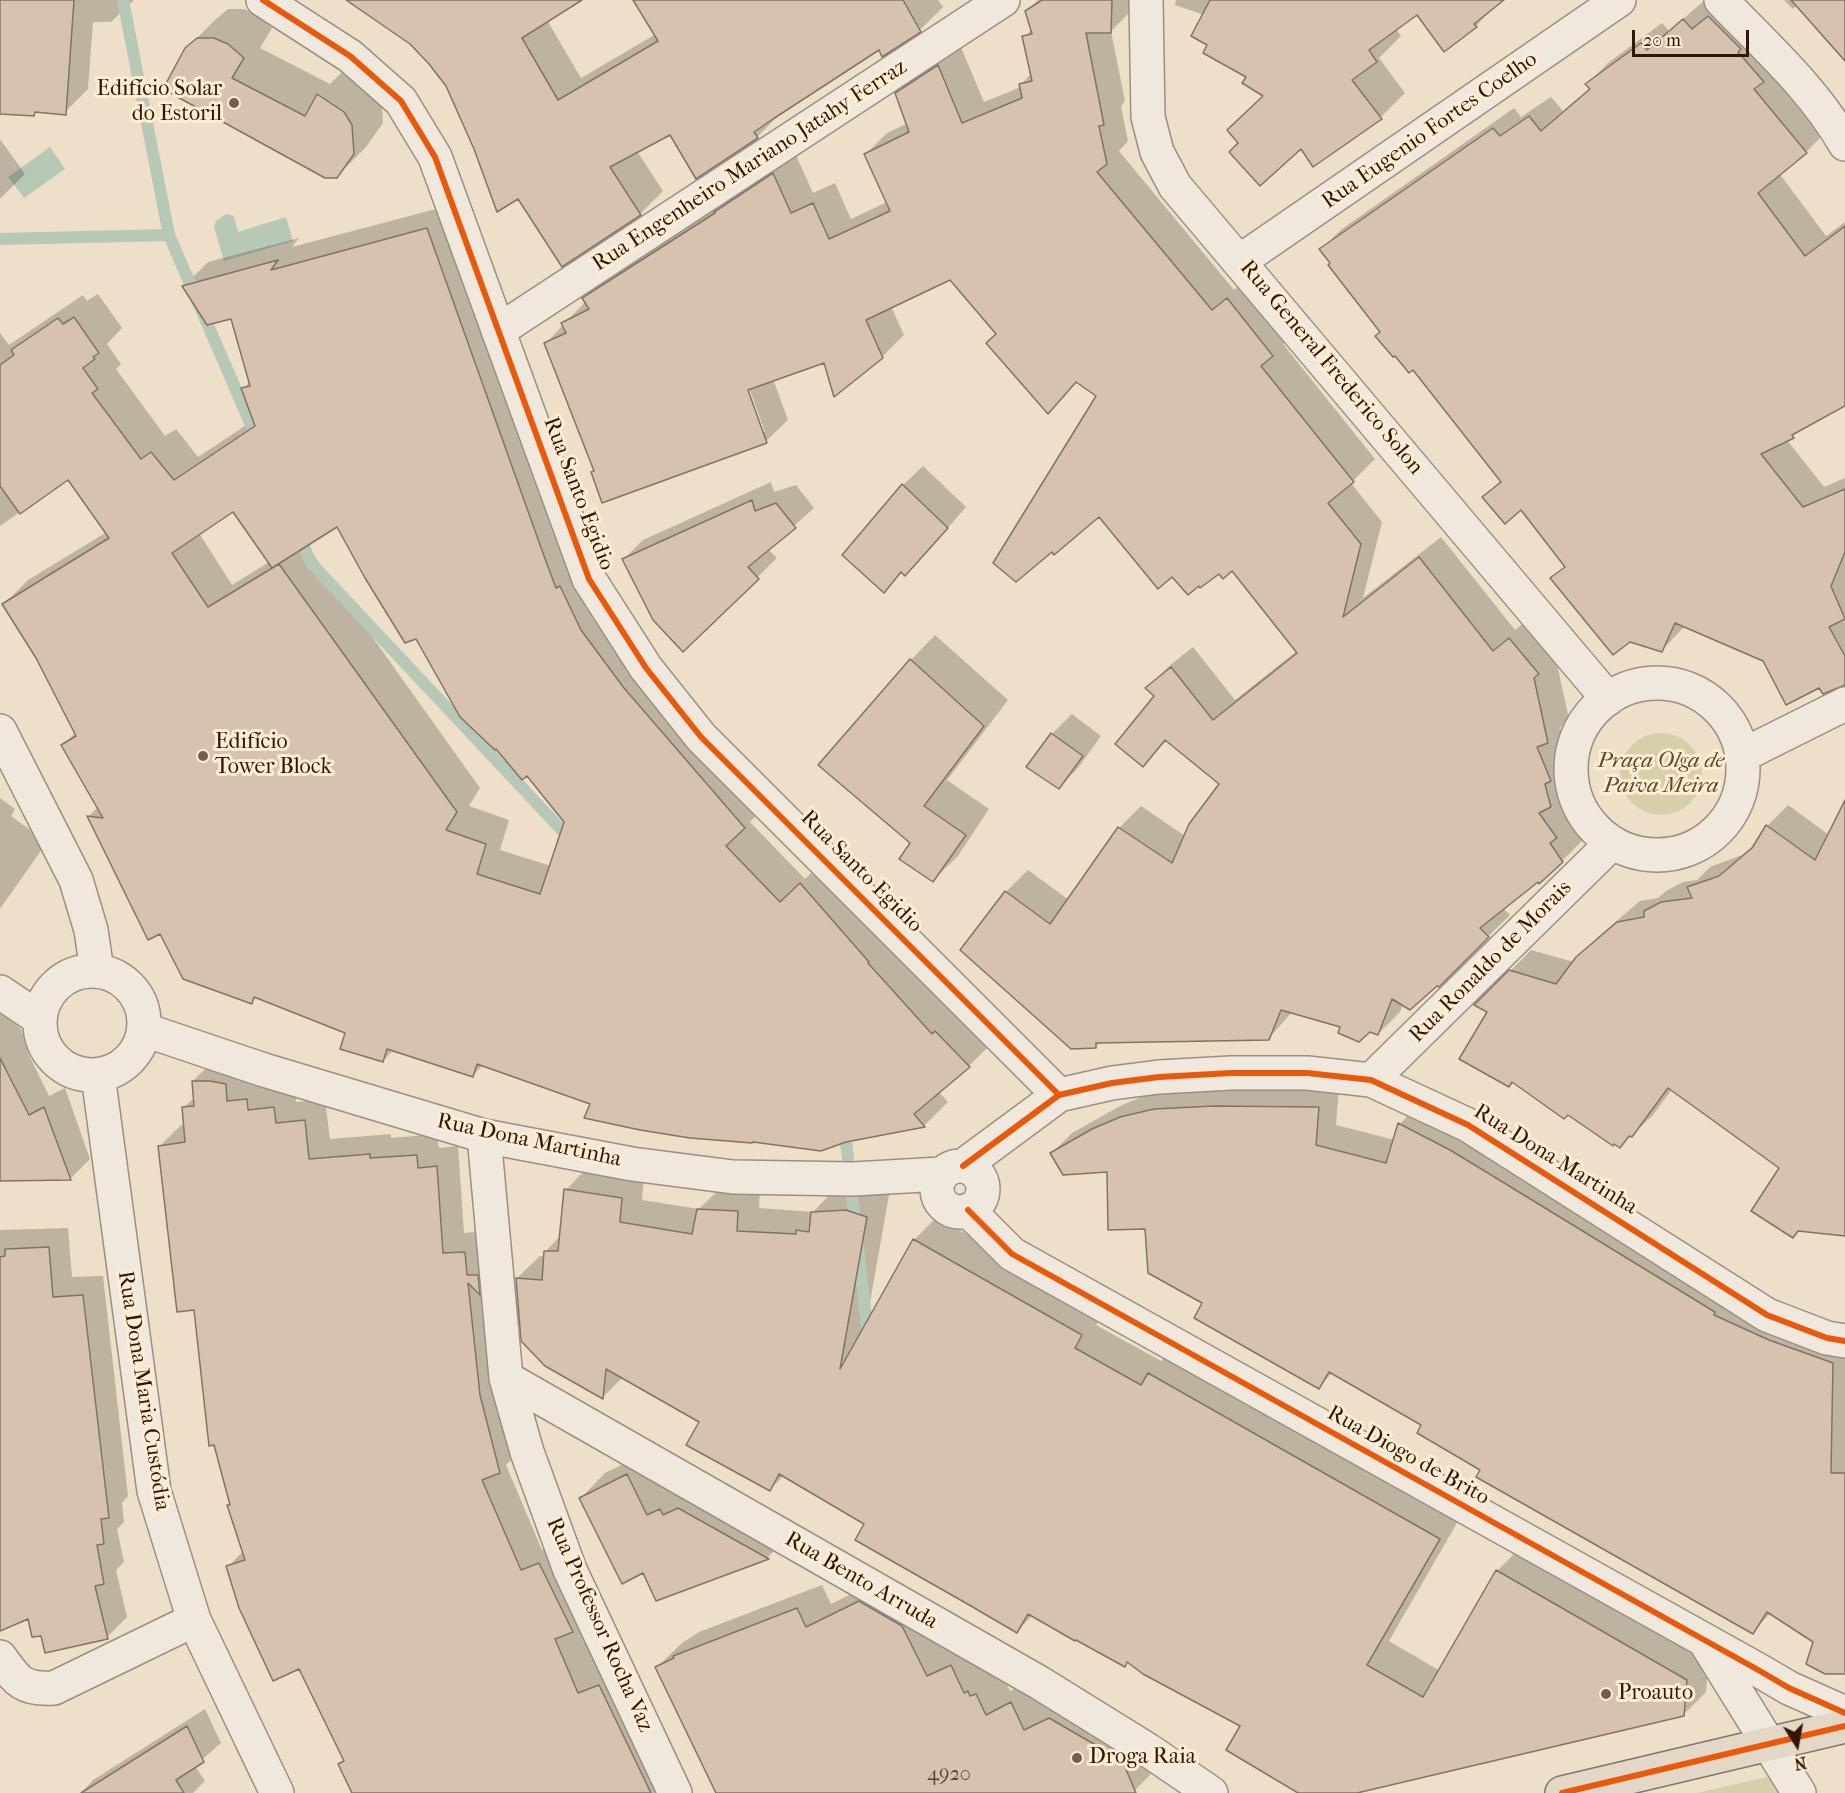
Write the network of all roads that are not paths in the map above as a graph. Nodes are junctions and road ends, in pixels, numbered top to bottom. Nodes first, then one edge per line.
1 (263, 0) edge
2 (1003, 0) edge
3 (1146, 0) edge
4 (1619, 0) edge
5 (1721, 0) edge
6 (1845, 144) edge
7 (1240, 261) junction
8 (498, 331) junction
9 (1608, 699) junction
10 (1845, 704) edge
11 (0, 731) edge
12 (1743, 755) junction
13 (1611, 843) junction
14 (97, 971) junction
15 (0, 992) edge
16 (40, 1019) junction
17 (145, 1030) junction
18 (98, 1075) junction
19 (1371, 1080) junction
20 (1059, 1095) junction
21 (484, 1136) junction
22 (962, 1187) junction
23 (1845, 1341) edge
24 (506, 1378) junction
25 (194, 1620) junction
26 (1706, 1641) junction
27 (0, 1657) edge
28 (1845, 1713) edge
29 (1845, 1726) edge
30 (1767, 1744) junction
31 (1625, 1785) edge
32 (277, 1793) edge
33 (675, 1793) edge
34 (1211, 1793) edge
35 (1562, 1793) edge
36 (1799, 1793) edge

1 - 8 street, Rua Santo Egidio
2 - 8 street, Rua Engenheiro Mariano Jatahy Ferraz
3 - 7 street, Rua General Frederico Solon
4 - 7 street, Rua Eugenio Fortes Coelho
5 - 6 street
7 - 9 street, Rua General Frederico Solon
8 - 20 street, Rua Santo Egidio
9 - 12 street
9 - 13 street
10 - 12 street
11 - 14 street
12 - 13 street
13 - 19 street, Rua Ronaldo de Morais
14 - 16 street
14 - 17 street
15 - 16 street
16 - 18 street
17 - 18 street
17 - 21 street, Rua Dona Martinha
18 - 25 street, Rua Dona Maria Custódia
19 - 20 street, Rua Dona Martinha
19 - 23 street, Rua Dona Martinha
20 - 22 street
21 - 22 street, Rua Dona Martinha
21 - 24 street, Rua Professor Rocha Vaz
22 - 26 street, Rua Diogo de Brito
24 - 33 street, Rua Professor Rocha Vaz
24 - 34 street, Rua Bento Arruda
25 - 27 street
25 - 32 street, Rua Dona Maria Custódia
26 - 28 street, Rua Diogo de Brito
26 - 30 street
29 - 30 main road
30 - 31 main road
30 - 36 street
31 - 35 main road

